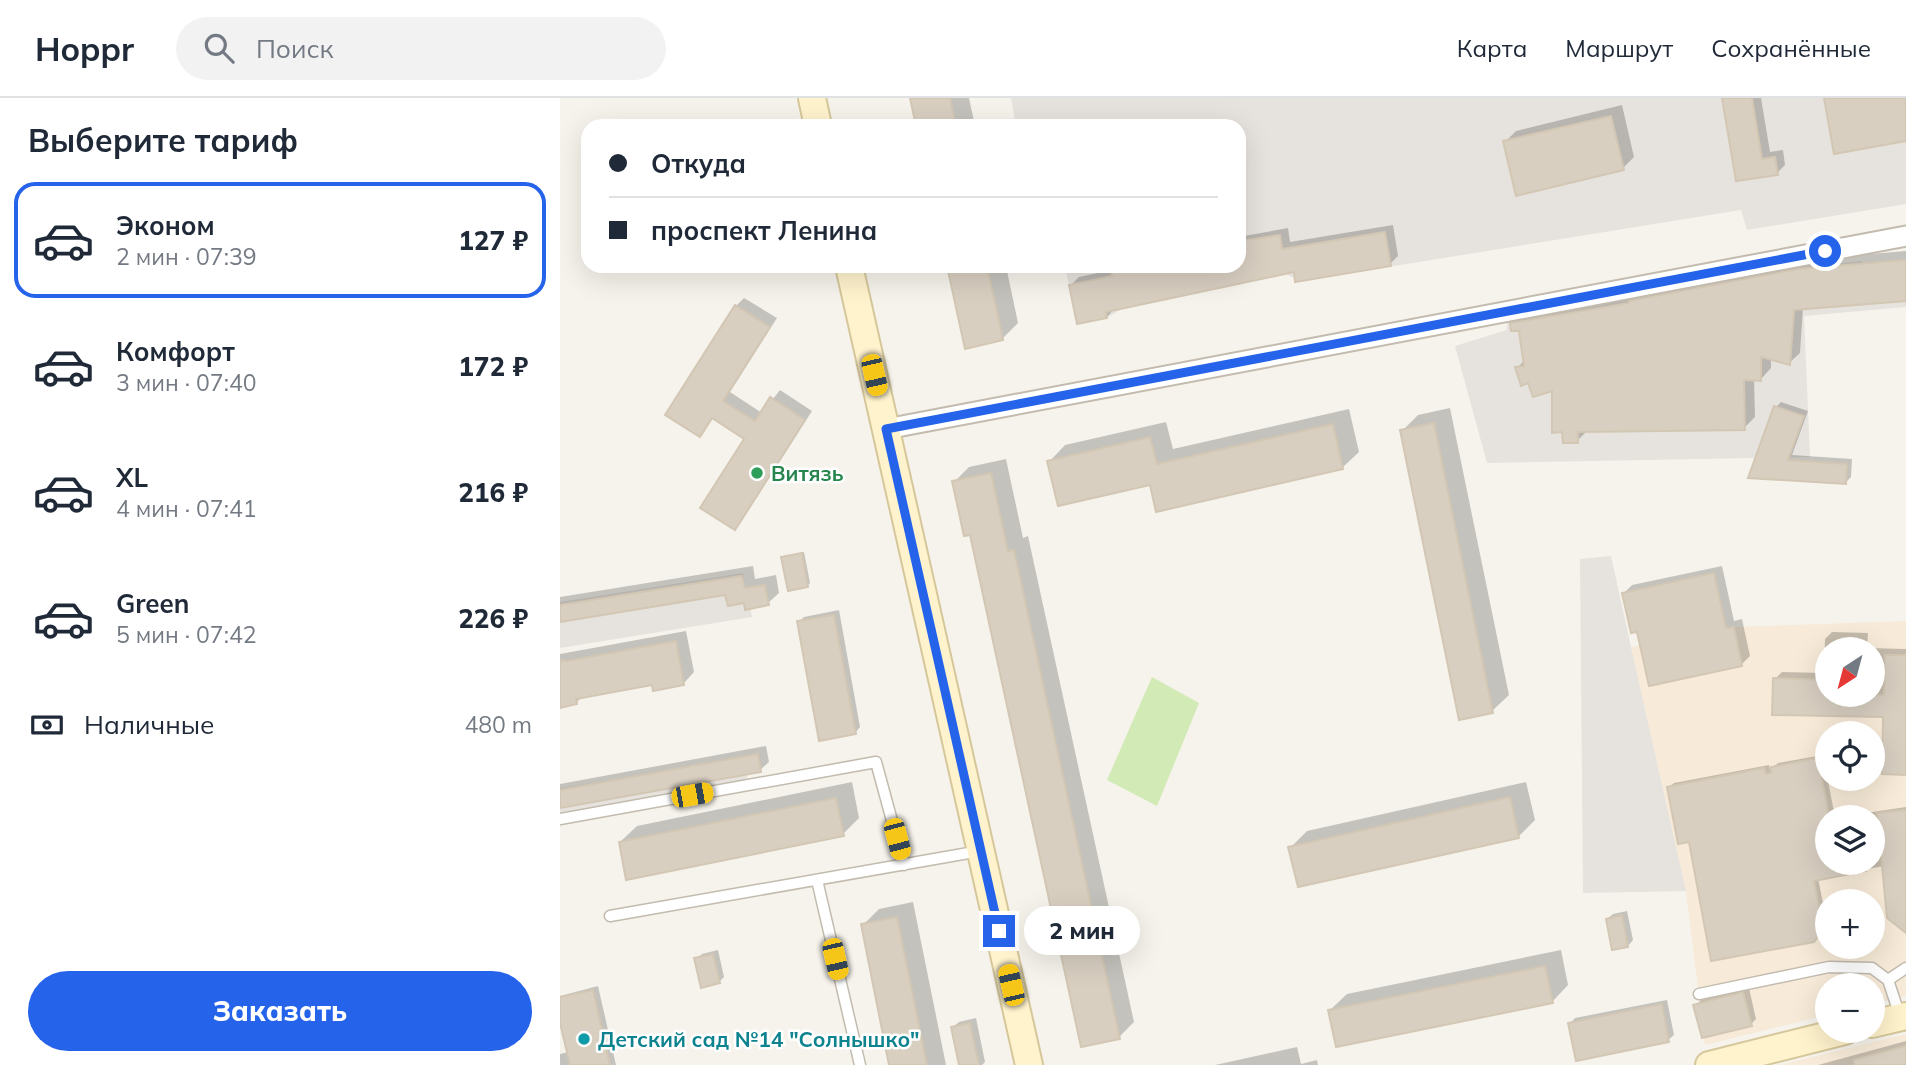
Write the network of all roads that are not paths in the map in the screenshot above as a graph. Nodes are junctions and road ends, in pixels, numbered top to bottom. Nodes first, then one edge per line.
1 (812, 98) edge
2 (816, 119) edge
3 (1906, 236) edge
4 (851, 273) edge
5 (886, 429) junction
6 (560, 819) edge
7 (981, 851) junction
8 (904, 865) junction
9 (817, 880) junction
10 (610, 916) dead end
11 (1906, 968) edge
12 (1888, 980) junction
13 (1699, 994) dead end
14 (1903, 1016) edge
15 (1885, 1021) edge
16 (1815, 1038) edge
17 (860, 1065) edge
18 (1029, 1065) edge
19 (1709, 1065) edge

1 - 2 street
3 - 5 street
4 - 5 street
5 - 7 street
6 - 8 lane
7 - 8 lane
7 - 18 street
8 - 9 lane
9 - 10 lane
9 - 17 lane
11 - 12 lane
12 - 13 lane
12 - 14 lane
14 - 15 street
16 - 19 street

